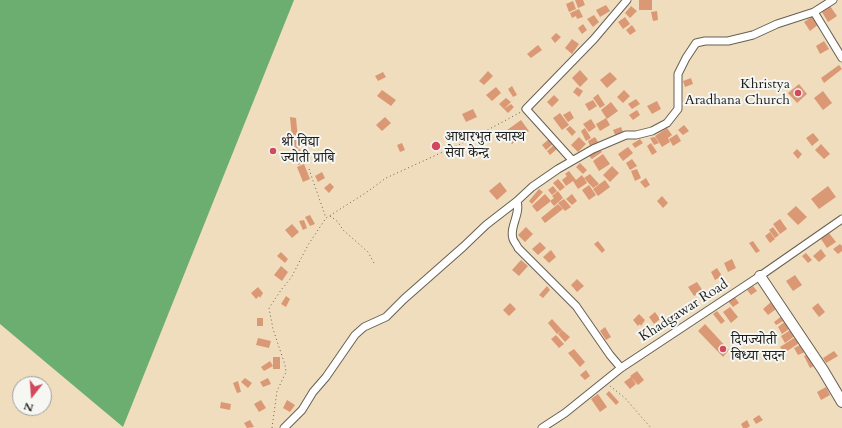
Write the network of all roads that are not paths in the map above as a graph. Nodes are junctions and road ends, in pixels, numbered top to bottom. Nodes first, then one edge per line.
1 (626, 0) edge
2 (833, 0) edge
3 (814, 12) junction
4 (842, 58) edge
5 (572, 160) junction
6 (517, 201) junction
7 (842, 219) edge
8 (760, 276) junction
9 (621, 368) junction
10 (842, 402) edge
11 (284, 428) edge
12 (542, 428) edge

1 - 5 street
2 - 3 street
3 - 4 street
3 - 5 street
5 - 6 street
6 - 9 street
6 - 11 street
7 - 8 street, Khadgawar Road
8 - 9 street, Khadgawar Road
8 - 10 street
9 - 12 street, Khadgawar Road

